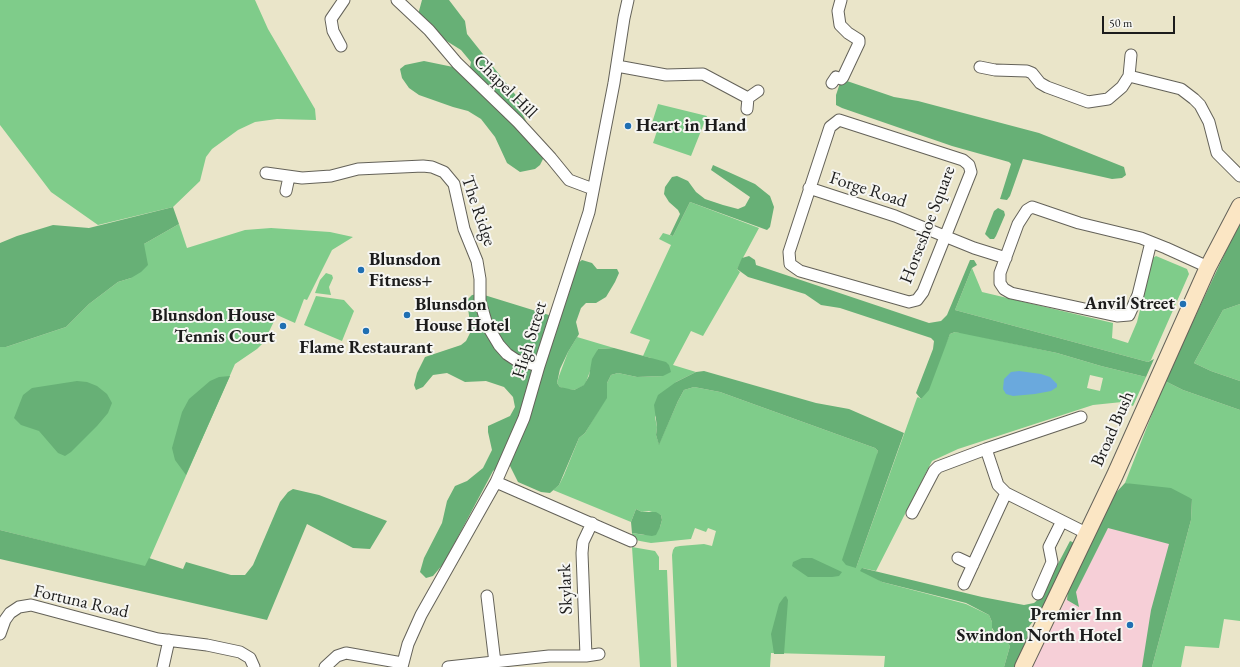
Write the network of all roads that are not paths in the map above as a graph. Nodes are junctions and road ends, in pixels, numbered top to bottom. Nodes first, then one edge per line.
1 (344, 0) edge
2 (397, 0) edge
3 (628, 0) edge
4 (841, 0) edge
5 (341, 46) dead end
6 (1131, 55) dead end
7 (617, 66) junction
8 (980, 67) dead end
9 (1129, 76) junction
10 (832, 83) dead end
11 (758, 91) dead end
12 (266, 173) dead end
13 (1240, 176) edge
14 (288, 177) junction
15 (809, 188) junction
16 (593, 189) junction
17 (286, 192) dead end
18 (1240, 206) edge
19 (945, 237) junction
20 (1151, 242) junction
21 (1006, 258) junction
22 (1208, 267) junction
23 (539, 366) junction
24 (1081, 417) dead end
25 (986, 449) junction
26 (496, 482) junction
27 (1006, 493) junction
28 (912, 513) dead end
29 (1062, 521) junction
30 (592, 523) junction
31 (1088, 534) junction
32 (630, 541) dead end
33 (958, 558) dead end
34 (973, 565) junction
35 (964, 584) dead end
36 (1038, 594) dead end
37 (487, 596) dead end
38 (0, 634) edge
39 (169, 640) junction
40 (599, 654) dead end
41 (586, 656) junction
42 (495, 663) junction
43 (402, 665) edge
44 (163, 667) edge
45 (254, 667) edge
46 (325, 667) edge
47 (448, 667) edge
48 (1023, 667) edge

1 - 5 street
2 - 16 street, Chapel Hill
3 - 7 street, High Street
4 - 10 street
6 - 9 street
7 - 11 street
7 - 16 street, High Street
8 - 9 street
9 - 13 street
12 - 14 street, The Ridge
14 - 17 street
14 - 23 street, The Ridge
15 - 19 street, Forge Road
15 - 19 street, Horseshoe Square
15 - 19 street, Horseshoe Square
16 - 23 street, High Street
18 - 22 main road, Broad Bush
19 - 21 street, Forge Road
20 - 21 street
20 - 21 street
20 - 22 street
22 - 31 main road, Broad Bush
23 - 26 street, High Street
24 - 25 street
25 - 27 street
25 - 28 street
26 - 30 street
26 - 43 street, High Street
27 - 29 street
27 - 34 street
29 - 31 street
29 - 36 street
30 - 32 street
30 - 41 street, Skylark
31 - 48 main road, Broad Bush
33 - 34 street
34 - 35 street
37 - 42 street
38 - 39 street, Fortuna Road
39 - 44 street
39 - 45 street, Fortuna Road
40 - 41 street
41 - 42 street
42 - 47 street
43 - 46 street

